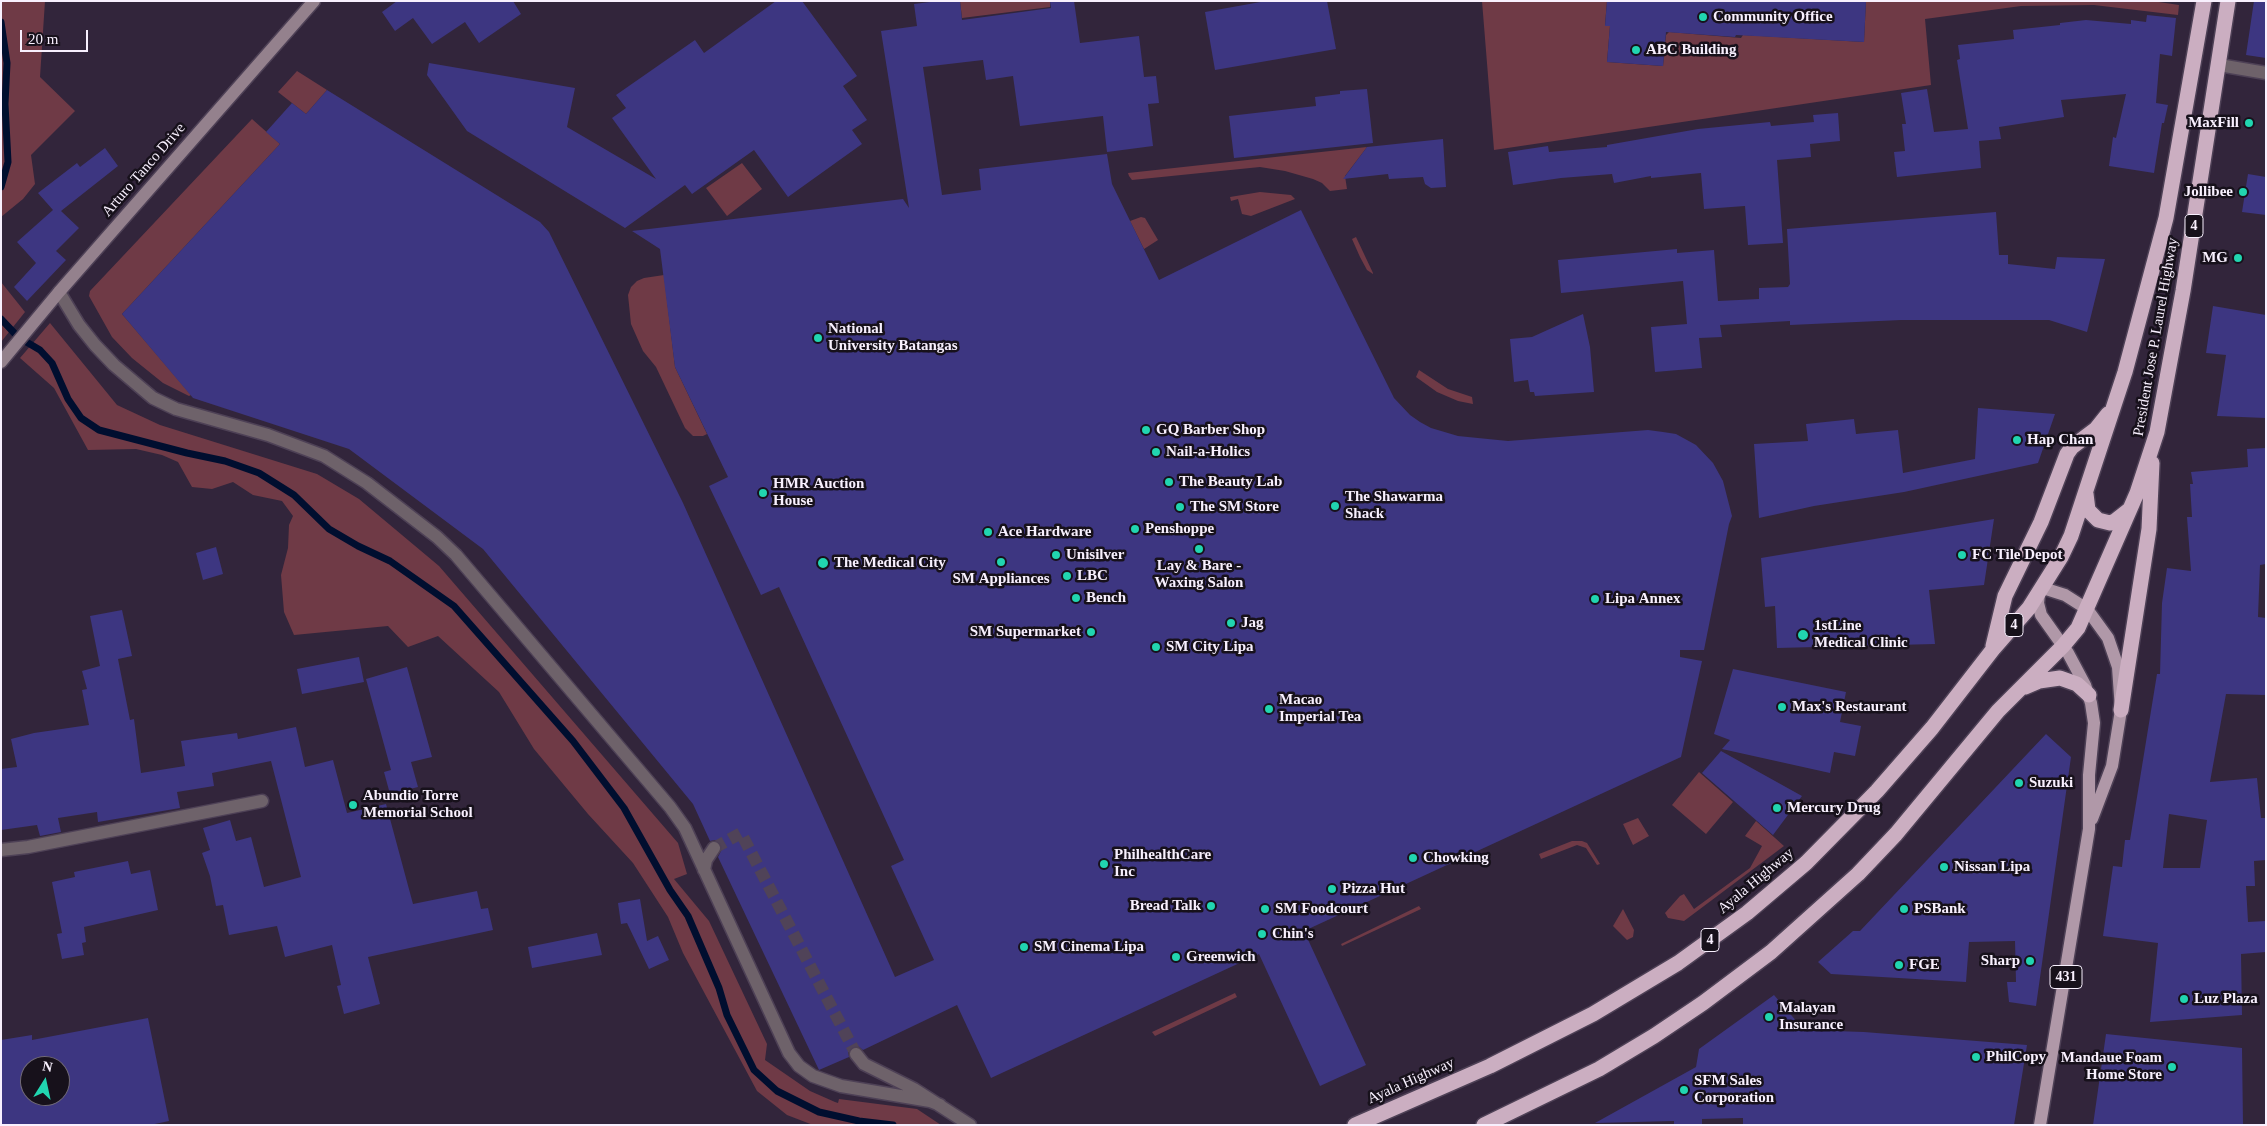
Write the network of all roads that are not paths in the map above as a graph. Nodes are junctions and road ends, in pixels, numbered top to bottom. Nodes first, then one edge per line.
1 (314, 1) edge
2 (2204, 1) edge
3 (2228, 1) edge
4 (2219, 65) junction
5 (2266, 73) edge
6 (59, 292) junction
7 (1, 362) edge
8 (2112, 409) junction
9 (2153, 449) junction
10 (2087, 490) junction
11 (2133, 504) junction
12 (2041, 591) junction
13 (2087, 609) junction
14 (2063, 646) junction
15 (1988, 655) junction
16 (2015, 692) junction
17 (2089, 695) junction
18 (2121, 710) junction
19 (262, 801) dead end
20 (2089, 829) junction
21 (714, 848) tunnel mouth
22 (1, 850) edge
23 (704, 870) junction
24 (856, 1054) tunnel mouth
25 (940, 1105) junction
26 (970, 1125) edge
27 (1355, 1125) edge
28 (1484, 1125) edge
29 (2040, 1125) edge

1 - 6 street, Arturo Tanco Drive
2 - 8 highway, President Jose P. Laurel Highway / 4
3 - 4 highway, President Jose P. Laurel Highway / 4
4 - 5 street
4 - 9 highway, President Jose P. Laurel Highway / 4
6 - 7 street, Arturo Tanco Drive
6 - 23 street
8 - 10 highway, President Jose P. Laurel Highway / 4
8 - 15 highway
9 - 11 highway, President Jose P. Laurel Highway / 4
9 - 18 highway
10 - 11 highway
10 - 12 highway, President Jose P. Laurel Highway / 4
11 - 13 highway, President Jose P. Laurel Highway / 4
12 - 13 main road, 431
12 - 14 main road, 431
12 - 15 highway, Ayala Highway / 4
13 - 14 highway, 4
13 - 18 main road, 431
14 - 16 highway, 4
14 - 17 main road, 431
15 - 27 highway, Ayala Highway / 4
16 - 17 highway
16 - 28 highway, 4
17 - 20 main road, 431
18 - 20 main road, 431
19 - 22 street
20 - 29 main road, 431
21 - 23 street
23 - 25 street
24 - 25 street
25 - 26 street

